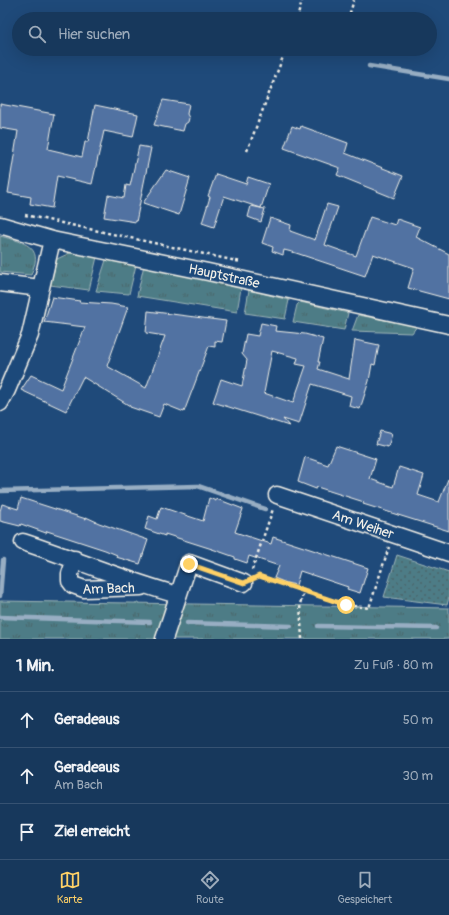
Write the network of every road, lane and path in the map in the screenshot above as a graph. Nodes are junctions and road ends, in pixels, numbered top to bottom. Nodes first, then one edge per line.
1 (302, 0) edge
2 (354, 0) edge
3 (299, 12) edge
4 (350, 12) edge
5 (283, 56) edge
6 (247, 151) dead end
7 (22, 215) dead end
8 (0, 225) edge
9 (52, 240) junction
10 (243, 263) dead end
11 (0, 283) edge
12 (40, 288) junction
13 (449, 325) edge
14 (0, 403) edge
15 (277, 495) dead end
16 (271, 513) dead end
17 (393, 535) junction
18 (23, 542) dead end
19 (449, 553) edge
20 (75, 559) junction
21 (259, 576) junction
22 (244, 583) joint
23 (149, 587) junction
24 (304, 590) junction
25 (178, 596) junction
26 (164, 639) edge
27 (302, 639) edge

1 - 3 path
2 - 4 path
5 - 6 path
7 - 10 path
8 - 9 street, Hauptstraße
9 - 12 street
9 - 13 street, Hauptstraße
11 - 12 street
12 - 14 street
15 - 17 street, Am Weiher
16 - 21 path
17 - 19 street, Am Weiher
17 - 24 path
18 - 20 street, Am Bach
20 - 23 street, Am Bach
20 - 23 street, Am Bach
21 - 22 path
21 - 24 path
22 - 25 street
23 - 25 street, Am Bach
24 - 27 path
25 - 26 street

